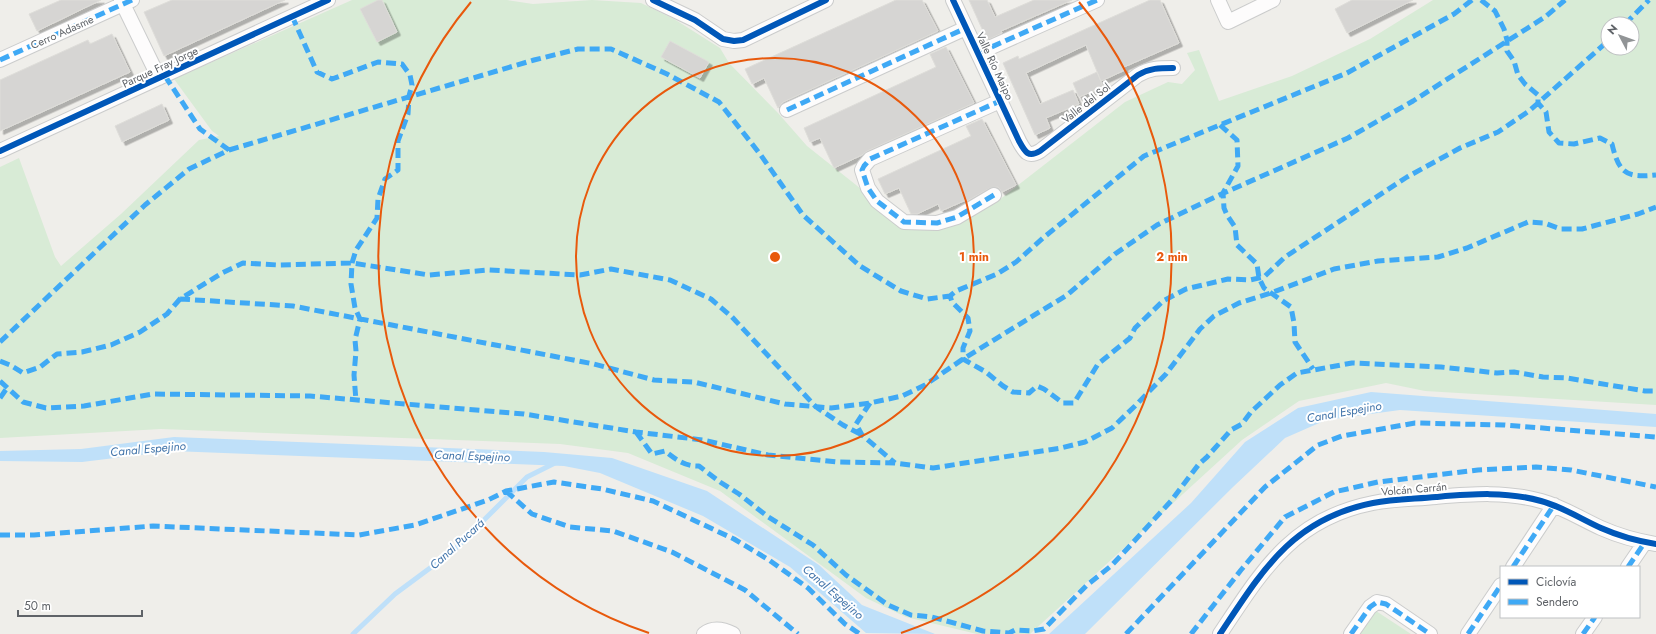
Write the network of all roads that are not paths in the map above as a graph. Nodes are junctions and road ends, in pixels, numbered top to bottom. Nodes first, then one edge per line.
1 (328, 0) edge
2 (653, 0) edge
3 (826, 0) edge
4 (953, 0) edge
5 (1097, 0) edge
6 (1218, 0) edge
7 (1273, 0) edge
8 (125, 1) edge
9 (966, 28) junction
10 (978, 53) junction
11 (0, 60) edge
12 (1173, 68) dead end
13 (160, 78) junction
14 (1000, 101) junction
15 (787, 110) dead end
16 (1019, 141) joint
17 (0, 151) edge
18 (994, 195) dead end
19 (1554, 505) junction
20 (1651, 543) edge
21 (1514, 566) edge
22 (1629, 566) edge
23 (1500, 586) edge
24 (1594, 618) edge
25 (709, 632) edge
26 (733, 634) edge
27 (1220, 634) edge
28 (1351, 634) edge
29 (1430, 634) edge
30 (1468, 634) edge
31 (1583, 634) edge

1 - 13 street, Parque Fray Jorge
2 - 3 street
4 - 9 street, Valle Río Maipo
5 - 10 street
6 - 7 street
8 - 11 street, Cerro Adasme
8 - 13 street
9 - 10 street, Valle Río Maipo
9 - 15 street
10 - 14 street, Valle Río Maipo
12 - 16 street, Valle del Sol
13 - 17 street, Parque Fray Jorge
14 - 16 street, Valle Río Maipo
14 - 18 street
19 - 20 street, Volcán Carrán
19 - 21 street
19 - 27 street, Volcán Carrán
20 - 22 street
23 - 30 street
24 - 31 street
25 - 26 street
28 - 29 street

